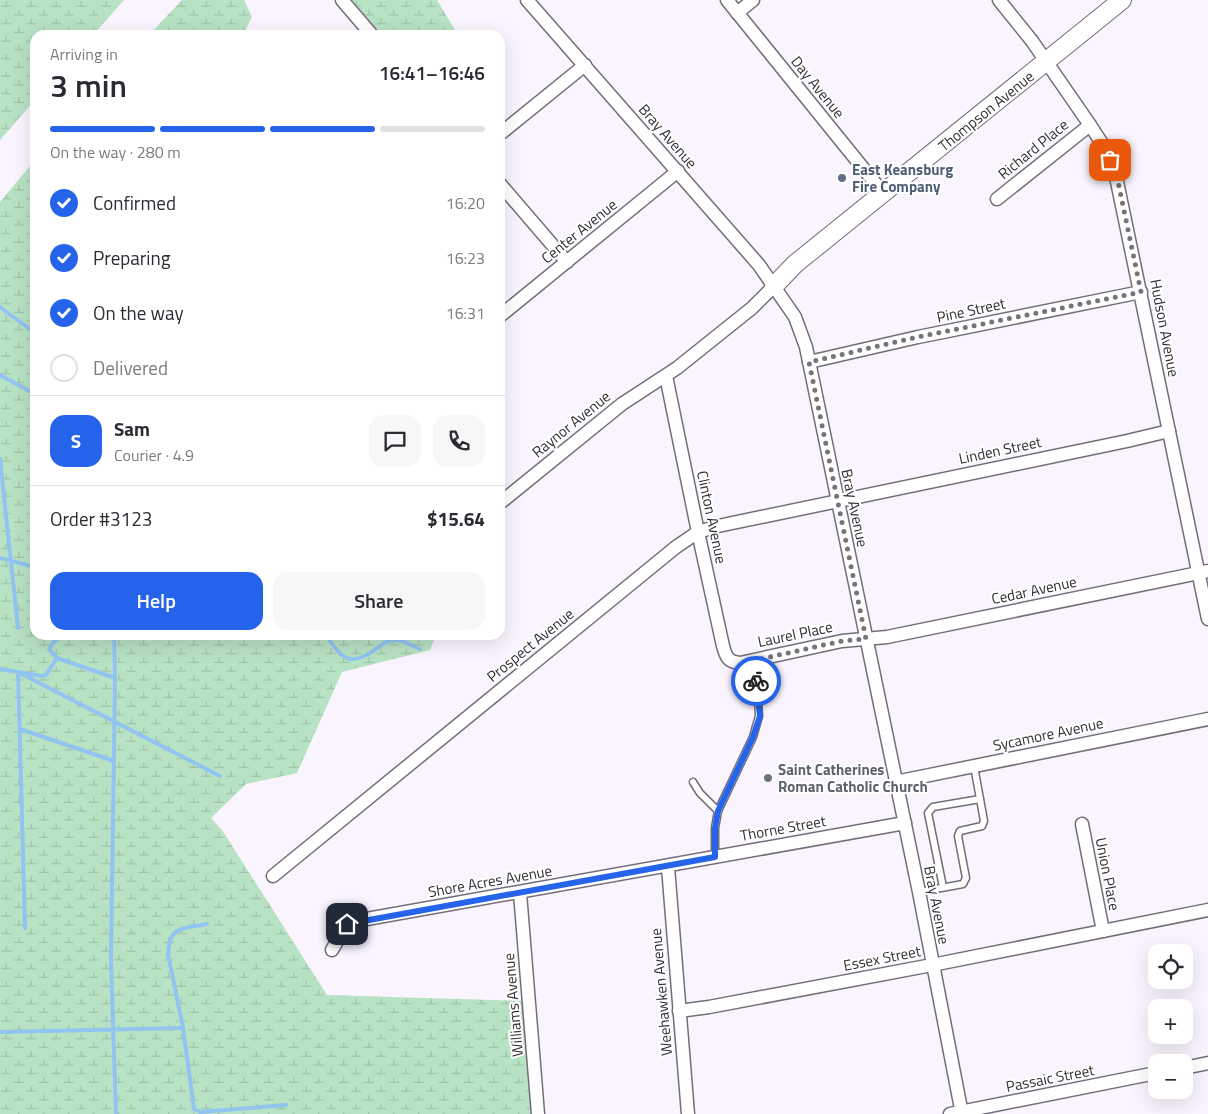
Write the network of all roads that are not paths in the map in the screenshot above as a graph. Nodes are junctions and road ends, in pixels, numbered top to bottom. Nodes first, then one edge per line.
1 (342, 0) edge
2 (527, 0) edge
3 (727, 0) edge
4 (753, 0) edge
5 (999, 0) edge
6 (1122, 0) edge
7 (737, 13) junction
8 (368, 30) edge
9 (1046, 62) junction
10 (585, 65) junction
11 (1090, 125) junction
12 (505, 130) edge
13 (678, 171) junction
14 (505, 190) edge
15 (884, 194) junction
16 (997, 199) dead end
17 (567, 262) junction
18 (774, 286) junction
19 (1141, 292) junction
20 (505, 312) edge
21 (809, 362) junction
22 (666, 376) junction
23 (1169, 430) junction
24 (505, 499) edge
25 (837, 500) junction
26 (698, 532) junction
27 (1203, 572) edge
28 (1208, 619) edge
29 (866, 639) junction
30 (756, 660) junction
31 (732, 662) joint
32 (1208, 719) edge
33 (974, 766) junction
34 (693, 782) dead end
35 (895, 782) junction
36 (980, 798) junction
37 (718, 811) junction
38 (905, 823) junction
39 (1082, 824) dead end
40 (715, 857) junction
41 (668, 866) junction
42 (273, 876) dead end
43 (943, 887) junction
44 (919, 892) junction
45 (520, 893) junction
46 (1208, 910) edge
47 (1103, 931) junction
48 (332, 950) dead end
49 (932, 965) junction
50 (679, 1011) junction
51 (1208, 1063) edge
52 (1193, 1066) edge
53 (1148, 1075) edge
54 (958, 1113) edge
55 (538, 1114) edge
56 (688, 1114) edge

1 - 8 street
2 - 10 street, Bray Avenue
3 - 7 street, Day Avenue
4 - 7 street
5 - 9 street, Hudson Avenue
6 - 9 street, Thompson Avenue
7 - 15 street, Day Avenue
9 - 11 street, Hudson Avenue
9 - 15 street, Thompson Avenue
10 - 12 street
10 - 13 street, Bray Avenue
11 - 16 street, Richard Place
11 - 19 street, Hudson Avenue
13 - 17 street, Center Avenue
13 - 18 street, Bray Avenue
14 - 17 street
15 - 18 street, Thompson Avenue
17 - 20 street, Center Avenue
18 - 21 street, Bray Avenue
18 - 22 street, Thompson Avenue
19 - 21 street, Pine Street
19 - 23 street, Hudson Avenue
21 - 25 street, Bray Avenue
22 - 24 street, Raynor Avenue
22 - 26 street, Clinton Avenue
23 - 25 street, Linden Street
23 - 27 street, Hudson Avenue
25 - 26 street, Prospect Avenue
25 - 29 street, Bray Avenue
26 - 31 street, Clinton Avenue
26 - 42 street, Prospect Avenue
27 - 28 street, Hudson Avenue
27 - 29 street, Cedar Avenue
29 - 30 street, Laurel Place
29 - 35 street, Bray Avenue
30 - 31 street, Laurel Place
30 - 37 lane
32 - 33 street, Sycamore Avenue
33 - 35 street, Sycamore Avenue
33 - 36 lane
34 - 37 lane
35 - 38 street, Bray Avenue
36 - 43 lane
36 - 43 lane
37 - 40 lane
38 - 40 street, Thorne Street
38 - 44 street, Bray Avenue
39 - 47 street, Union Place
40 - 41 street, Thorne Street
41 - 45 street, Shore Acres Avenue
41 - 50 street, Weehawken Avenue
43 - 44 lane
44 - 49 street, Bray Avenue
45 - 48 street, Shore Acres Avenue
45 - 55 street, Williams Avenue
46 - 47 street, Essex Street
47 - 49 street, Essex Street
49 - 50 street, Essex Street
49 - 54 street, Bray Avenue
50 - 56 street, Weehawken Avenue
51 - 52 street
53 - 54 street, Passaic Street

